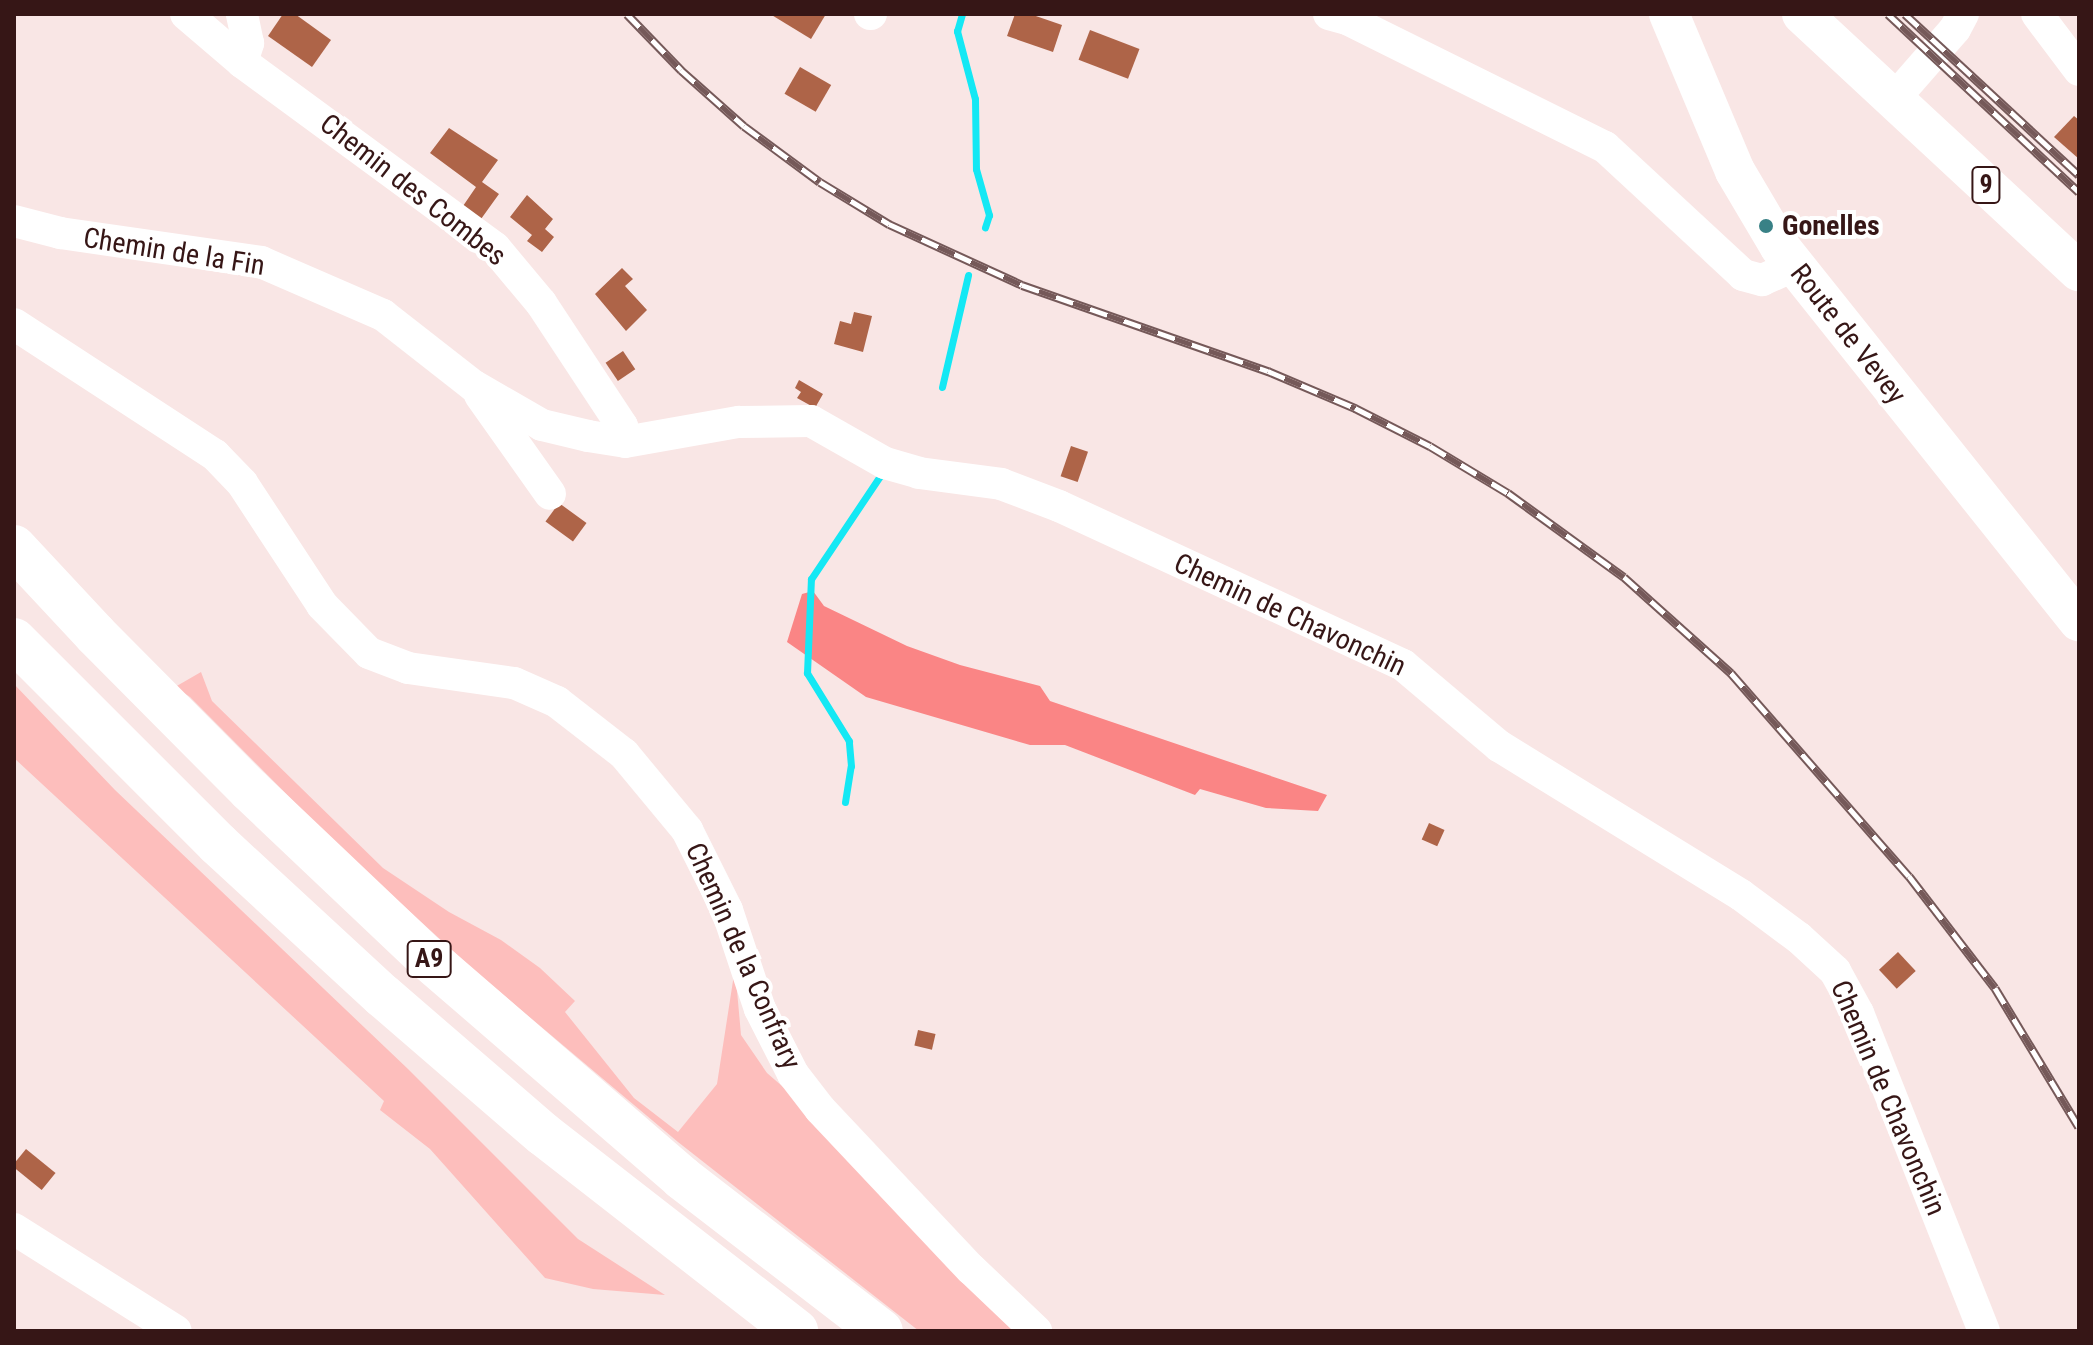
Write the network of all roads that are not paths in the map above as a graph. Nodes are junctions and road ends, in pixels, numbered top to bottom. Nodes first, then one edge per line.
1 (186, 14) edge
2 (242, 14) edge
3 (1329, 14) edge
4 (1669, 14) edge
5 (1802, 14) edge
6 (2037, 14) edge
7 (1959, 21) edge
8 (242, 62) junction
9 (2079, 70) edge
10 (1893, 100) junction
11 (14, 221) edge
12 (1793, 266) junction
13 (2079, 271) edge
14 (14, 324) edge
15 (474, 386) junction
16 (625, 442) junction
17 (550, 494) dead end
18 (14, 547) edge
19 (2079, 621) edge
20 (14, 640) edge
21 (14, 1229) edge
22 (176, 1331) edge
23 (796, 1331) edge
24 (881, 1331) edge
25 (1036, 1331) edge
26 (1984, 1331) edge

1 - 8 street, Chemin des Combes
2 - 8 street
3 - 12 street
4 - 12 main road, Route de Vevey
5 - 10 main road, 9
6 - 9 street
7 - 10 street
8 - 16 street, Chemin des Combes
10 - 13 main road, 9
11 - 15 street, Chemin de la Fin
12 - 19 main road, Route de Vevey
14 - 25 street, Chemin de la Confrary
15 - 16 street, Chemin de la Fin
15 - 17 street
16 - 26 street, Chemin de Chavonchin
18 - 24 highway, A9
20 - 23 highway, A9
21 - 22 street

